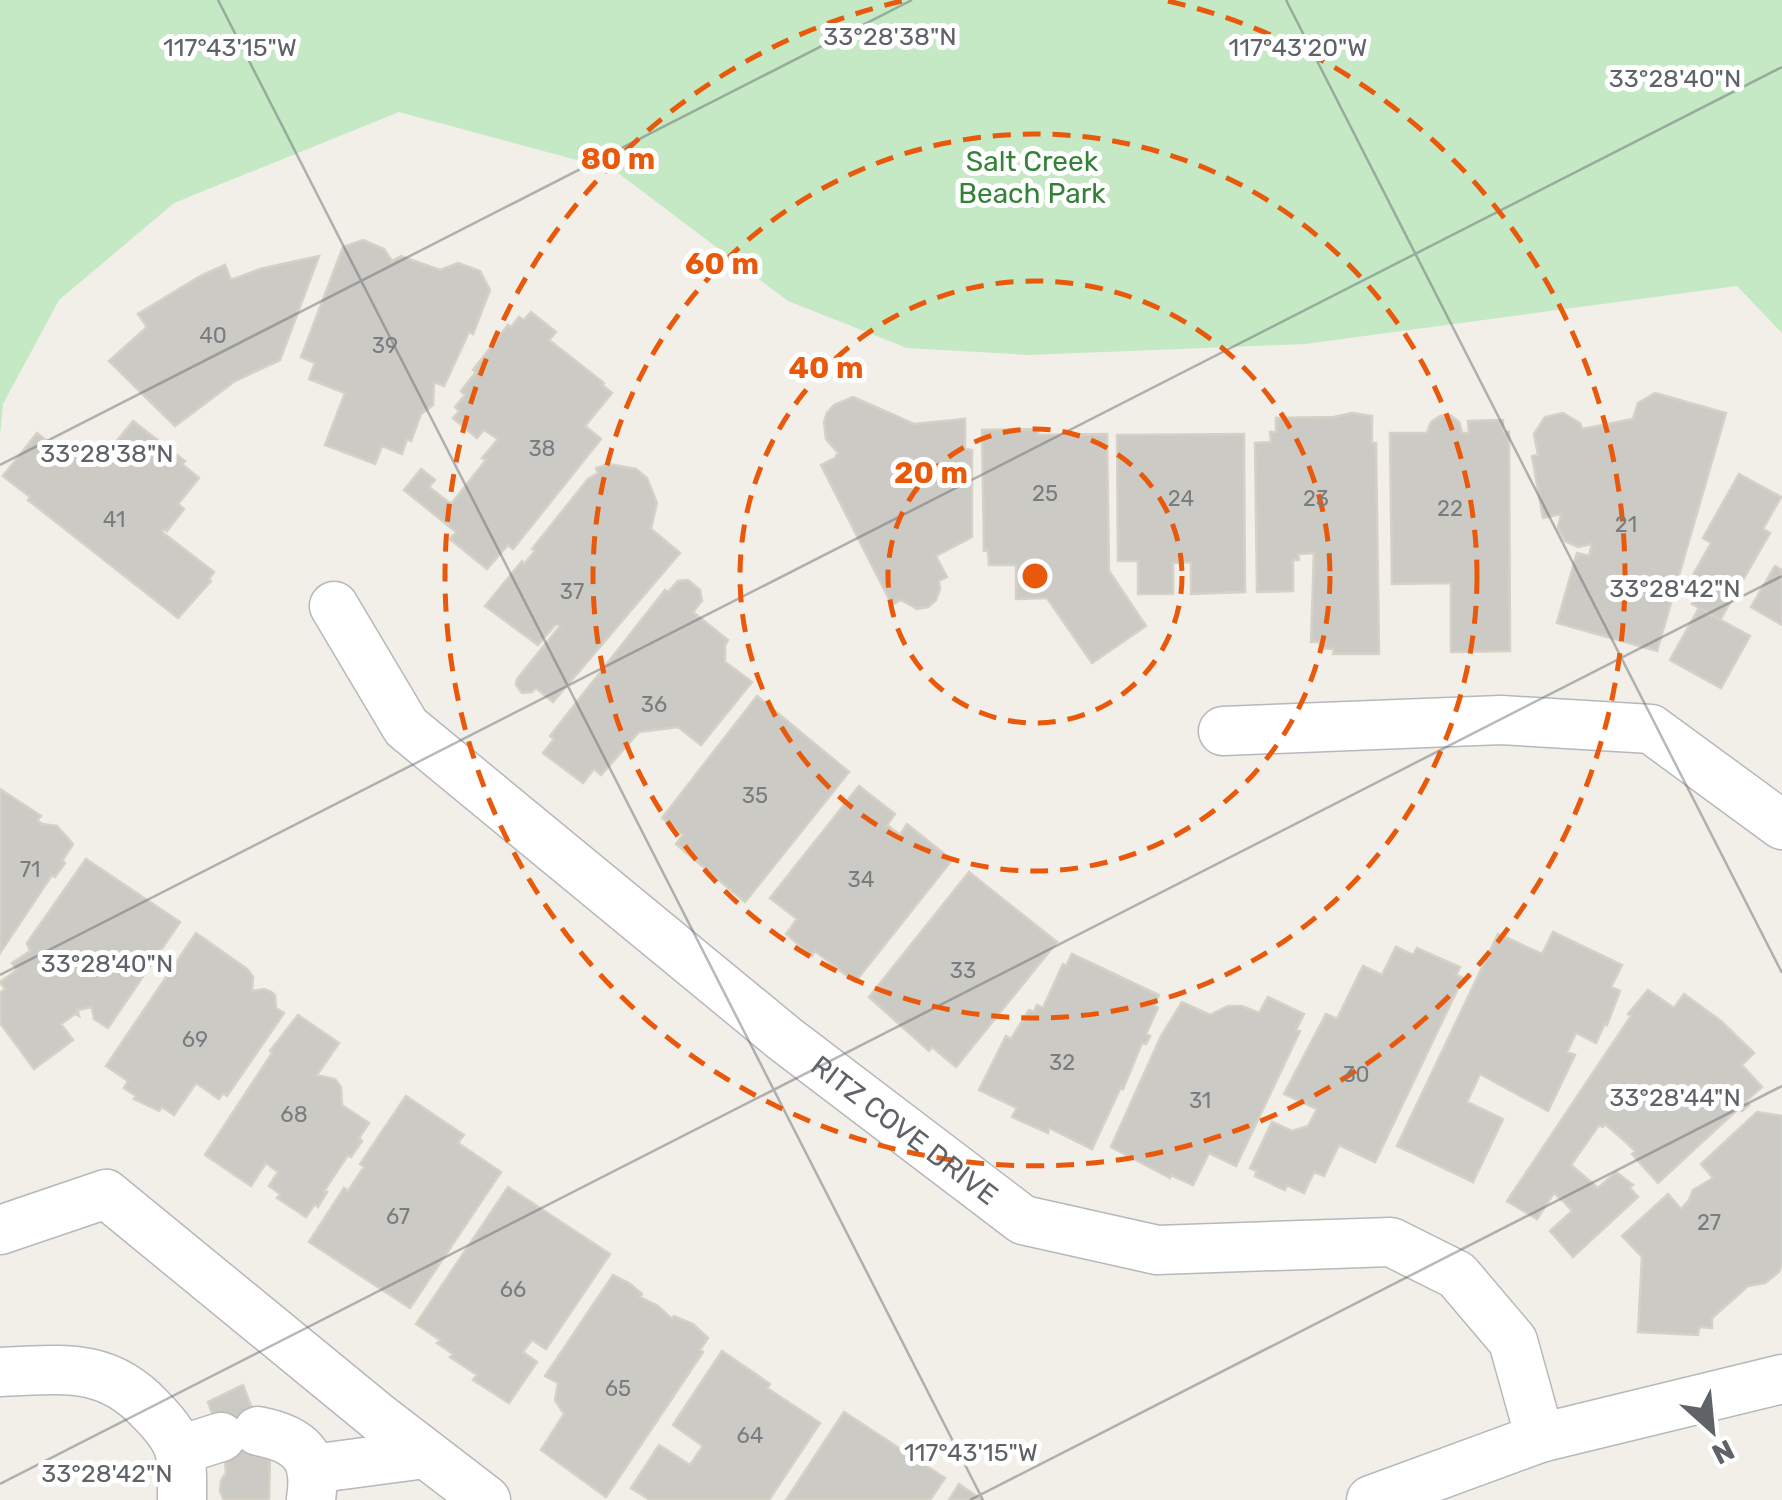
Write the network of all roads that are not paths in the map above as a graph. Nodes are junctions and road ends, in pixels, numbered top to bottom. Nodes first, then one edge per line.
1 (334, 606) dead end
2 (1222, 731) dead end
3 (1782, 825) edge
4 (0, 1230) edge
5 (0, 1372) edge
6 (1782, 1379) edge
7 (1540, 1438) junction
8 (220, 1439) junction
9 (425, 1454) junction
10 (313, 1492) edge
11 (470, 1498) edge
12 (182, 1500) edge
13 (1370, 1500) edge

1 - 7 street, RITZ COVE DRIVE
2 - 3 street
4 - 9 street
5 - 8 street
6 - 7 street
7 - 13 street
8 - 10 street
8 - 12 street
9 - 10 street
9 - 11 street

